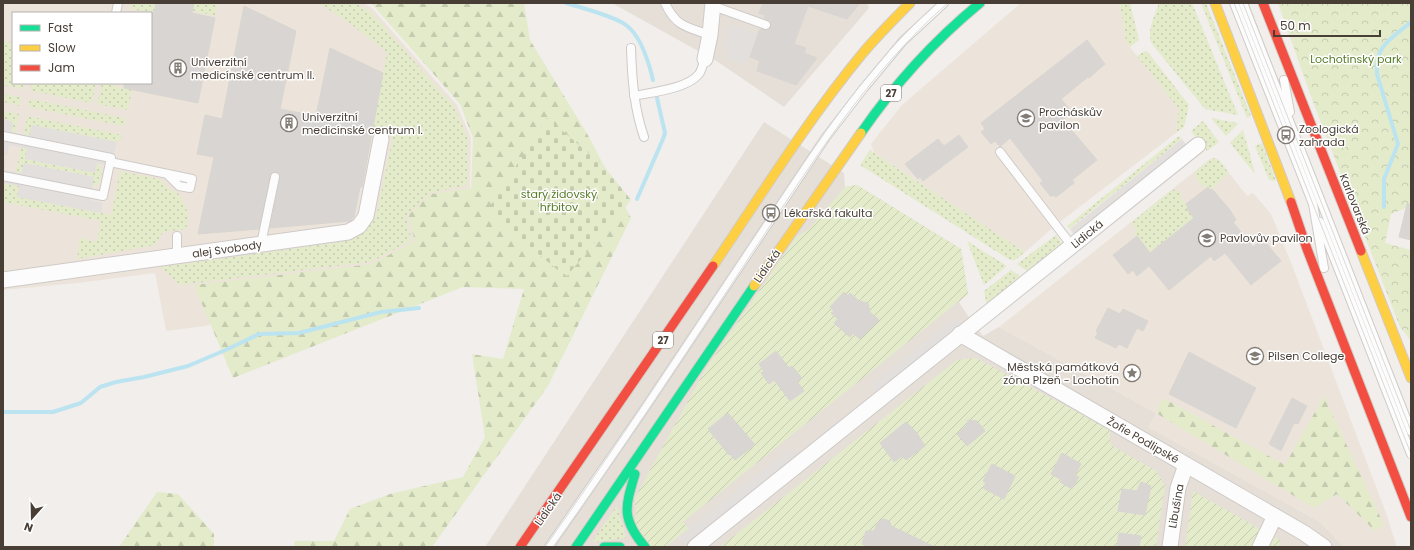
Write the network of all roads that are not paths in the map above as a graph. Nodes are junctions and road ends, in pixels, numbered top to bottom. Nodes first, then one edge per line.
1 (665, 3) edge
2 (910, 3) edge
3 (944, 3) edge
4 (980, 3) edge
5 (1215, 3) edge
6 (1234, 3) edge
7 (1243, 3) edge
8 (1262, 3) edge
9 (713, 5) edge
10 (766, 25) dead end
11 (710, 35) junction
12 (1276, 38) junction
13 (631, 48) dead end
14 (705, 59) joint
15 (634, 96) junction
16 (1293, 131) junction
17 (3, 136) edge
18 (644, 137) dead end
19 (381, 139) dead end
20 (1198, 145) dead end
21 (1000, 152) dead end
22 (110, 162) junction
23 (167, 174) dead end
24 (3, 176) edge
25 (275, 177) dead end
26 (1313, 204) junction
27 (177, 236) dead end
28 (261, 244) junction
29 (1072, 246) junction
30 (177, 255) junction
31 (3, 280) edge
32 (1333, 316) junction
33 (960, 334) junction
34 (1411, 378) edge
35 (1411, 431) edge
36 (640, 453) junction
37 (1411, 454) edge
38 (1186, 465) junction
39 (1275, 516) junction
40 (1411, 518) edge
41 (520, 547) edge
42 (549, 547) edge
43 (576, 547) edge
44 (604, 547) edge
45 (620, 547) edge
46 (645, 547) edge
47 (695, 547) edge
48 (1170, 547) edge
49 (1260, 547) edge
50 (1324, 547) edge

1 - 11 lane
2 - 41 main road, Lidická / 27
3 - 42 lane, Lidická
4 - 36 main road, Lidická / 27
5 - 32 main road
6 - 26 lane
7 - 16 lane, Karlovarská
8 - 12 main road, Karlovarská
9 - 10 lane
9 - 11 street
11 - 14 street
12 - 16 lane, Karlovarská
12 - 34 main road, Karlovarská
13 - 15 lane
14 - 15 lane
15 - 18 lane
16 - 35 lane, Karlovarská
17 - 22 lane
19 - 28 street, alej Svobody
20 - 29 street, Lidická
21 - 29 lane
22 - 23 lane
22 - 24 lane
25 - 28 lane
26 - 32 lane
26 - 37 lane
27 - 30 lane
28 - 30 street, alej Svobody
29 - 33 street, Lidická
30 - 31 street, alej Svobody
32 - 40 main road
33 - 38 street, Žofie Podlipské
33 - 47 street, Lidická
36 - 43 main road, Lidická / 27
36 - 46 main road
38 - 39 street, Žofie Podlipské
38 - 48 street, Libušina
39 - 49 street
39 - 50 street, Žofie Podlipské
44 - 45 main road

